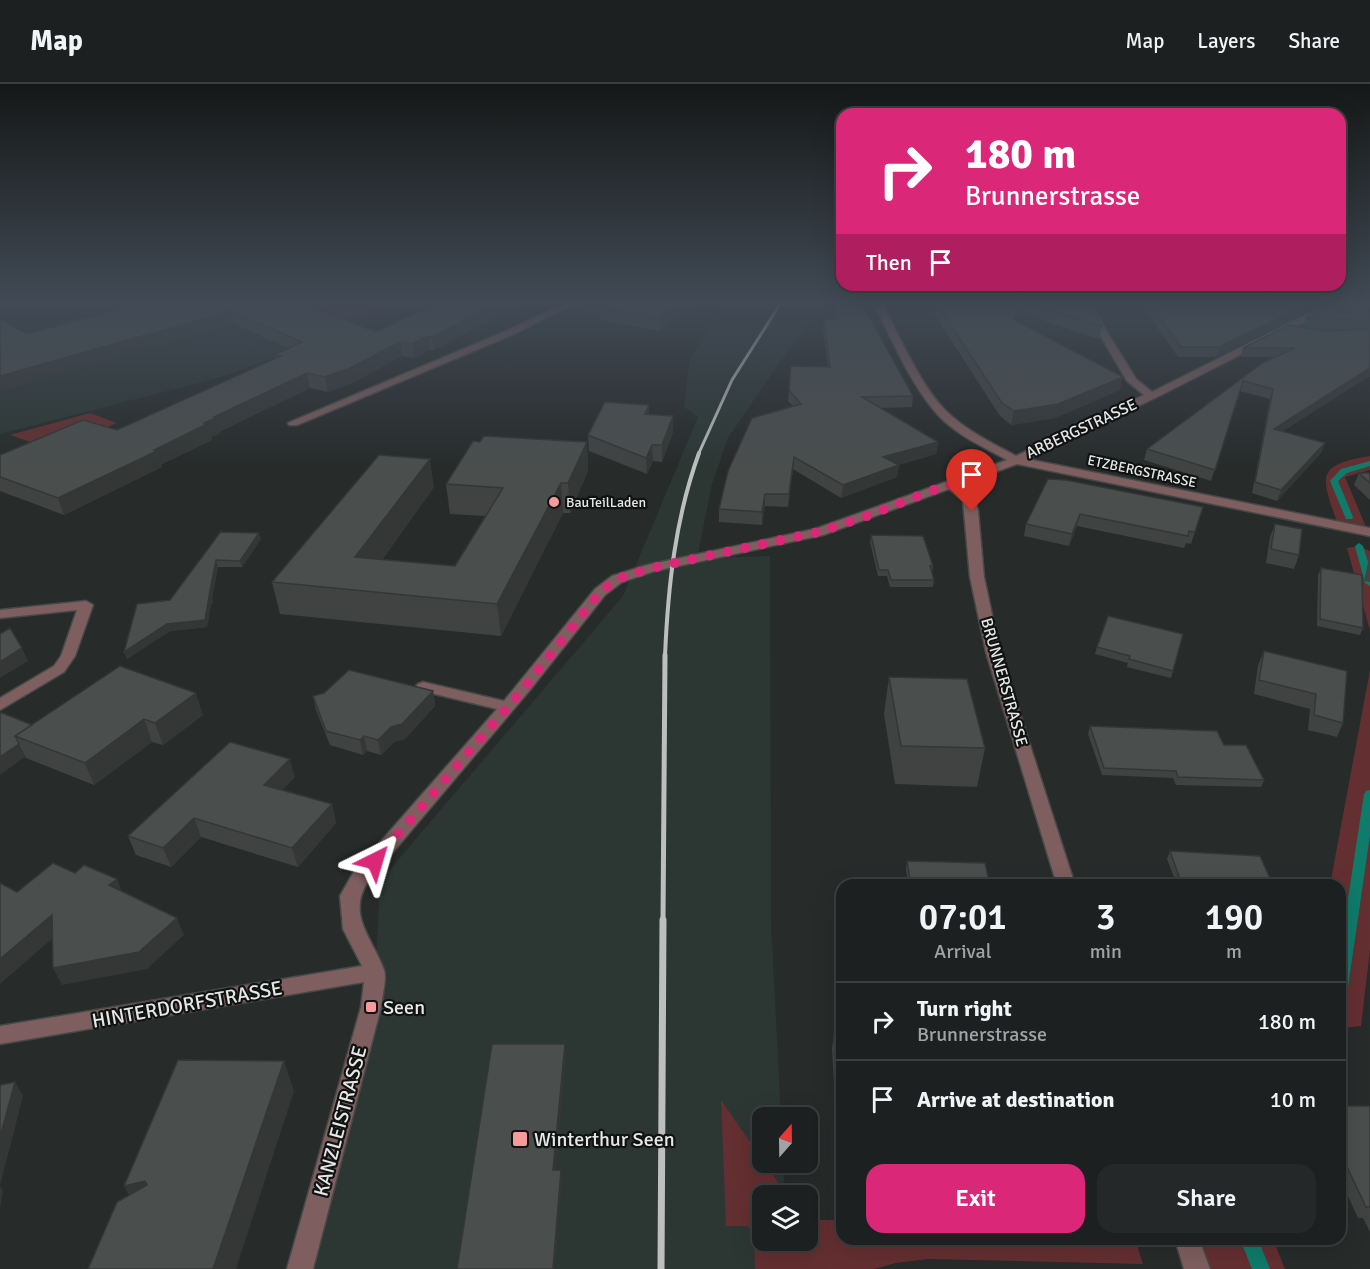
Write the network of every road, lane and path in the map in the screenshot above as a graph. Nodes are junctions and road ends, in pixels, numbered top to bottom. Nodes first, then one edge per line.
1 (453, 356) edge
2 (906, 356) edge
3 (1117, 356) edge
4 (1230, 356) edge
5 (1151, 396) junction
6 (293, 423) dead end
7 (1016, 460) junction
8 (949, 484) junction
9 (1370, 532) edge
10 (0, 614) edge
11 (423, 687) edge
12 (0, 705) edge
13 (508, 707) junction
14 (1064, 879) edge
15 (375, 972) junction
16 (0, 1035) edge
17 (1188, 1245) edge
18 (300, 1269) edge
19 (1197, 1269) edge

1 - 6 street
2 - 7 street, ETZBERGSTRASSE
3 - 5 street
4 - 5 street, ARBERGSTRASSE
5 - 7 street, ARBERGSTRASSE
7 - 8 street, ARBERGSTRASSE
7 - 9 street, ETZBERGSTRASSE
8 - 13 street, ARBERGSTRASSE
8 - 14 street, BRUNNERSTRASSE
10 - 12 street
11 - 13 street
13 - 15 street, ARBERGSTRASSE
15 - 16 street, HINTERDORFSTRASSE
15 - 18 street, KANZLEISTRASSE
17 - 19 street

